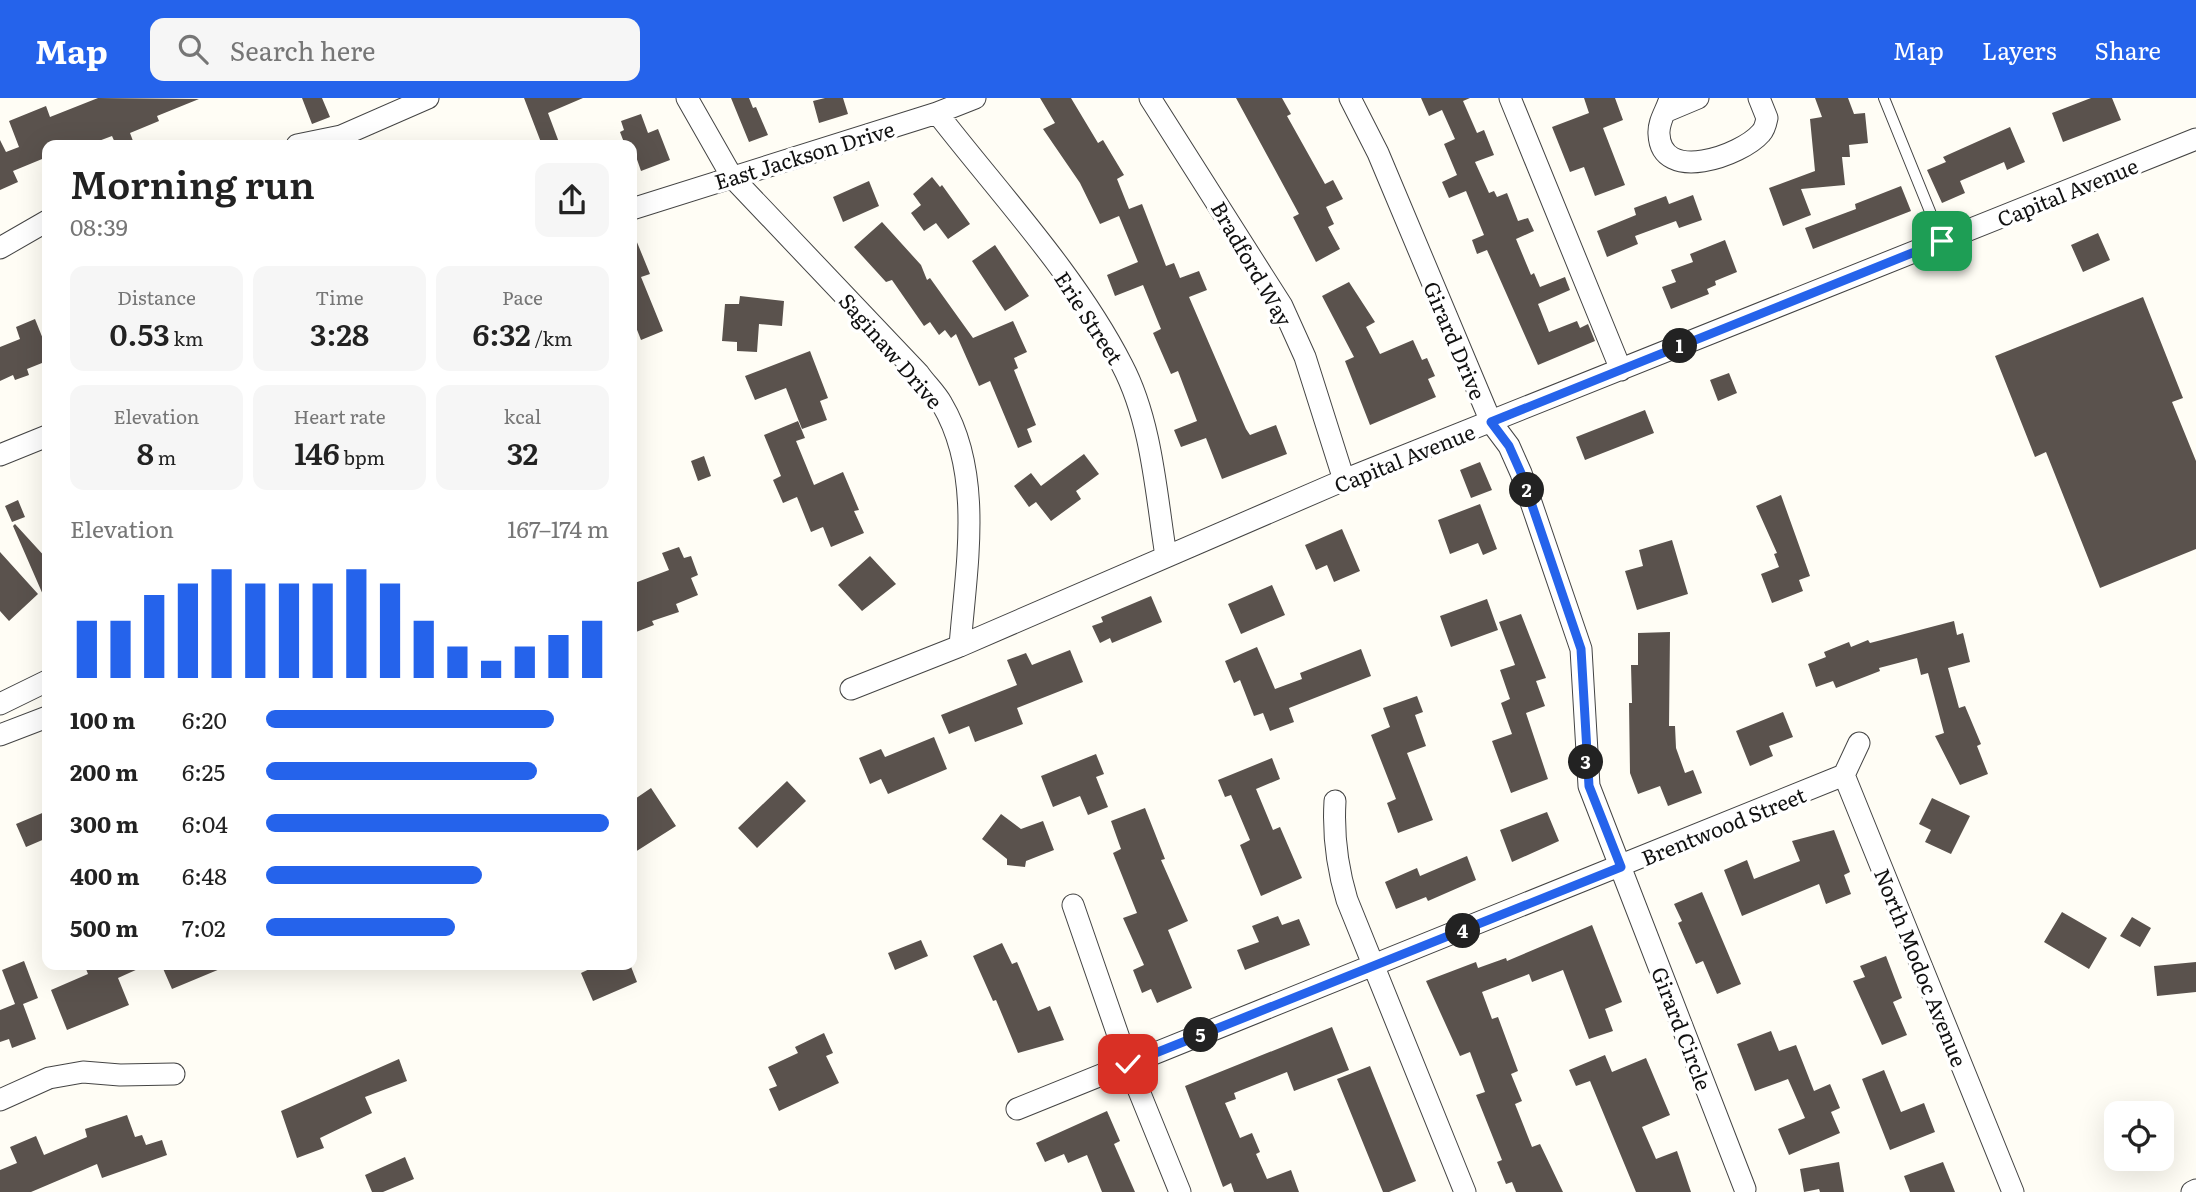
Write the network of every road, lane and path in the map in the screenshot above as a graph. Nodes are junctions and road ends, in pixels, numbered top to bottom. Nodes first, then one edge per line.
1 (428, 98) edge
2 (687, 98) edge
3 (975, 98) edge
4 (1150, 98) edge
5 (1350, 98) edge
6 (1510, 98) edge
7 (1698, 98) edge
8 (1759, 98) edge
9 (1884, 98) edge
10 (1668, 105) edge
11 (937, 113) junction
12 (2196, 139) edge
13 (321, 140) edge
14 (732, 177) junction
15 (637, 207) edge
16 (42, 224) edge
17 (1942, 241) junction
18 (0, 248) edge
19 (1620, 370) junction
20 (1491, 422) junction
21 (42, 438) edge
22 (0, 455) edge
23 (1344, 480) junction
24 (1166, 556) junction
25 (960, 646) junction
26 (42, 683) edge
27 (851, 690) dead end
28 (0, 704) edge
29 (42, 719) edge
30 (0, 735) edge
31 (1859, 743) dead end
32 (1844, 775) junction
33 (1335, 801) dead end
34 (1621, 867) junction
35 (1073, 905) dead end
36 (1374, 967) junction
37 (1128, 1064) junction
38 (174, 1074) dead end
39 (0, 1100) edge
40 (1017, 1109) dead end
41 (1745, 1189) dead end
42 (1180, 1192) edge
43 (1465, 1192) edge
44 (2014, 1192) edge

1 - 13 street
2 - 14 street, Saginaw Drive
3 - 11 street, East Jackson Drive
4 - 23 street, Bradford Way
5 - 20 street, Girard Drive
6 - 19 street
7 - 10 street
8 - 10 street
9 - 17 lane
11 - 14 street, East Jackson Drive
11 - 24 street, Erie Street
12 - 17 street, Capital Avenue
14 - 15 street, East Jackson Drive
14 - 25 street, Saginaw Drive
16 - 18 street
17 - 19 street, Capital Avenue
19 - 20 street, Capital Avenue
20 - 23 street, Capital Avenue
20 - 34 street, Girard Drive
21 - 22 street
23 - 24 street, Capital Avenue
24 - 25 street, Capital Avenue
25 - 27 street, Capital Avenue
26 - 28 street
29 - 30 street
31 - 32 street
32 - 34 street, Brentwood Street
32 - 44 street, North Modoc Avenue
33 - 36 street
34 - 36 street, Brentwood Street
34 - 41 street, Girard Circle
35 - 37 street
36 - 37 street, Brentwood Street
36 - 43 street
37 - 40 street, Brentwood Street
37 - 42 street
38 - 39 street

